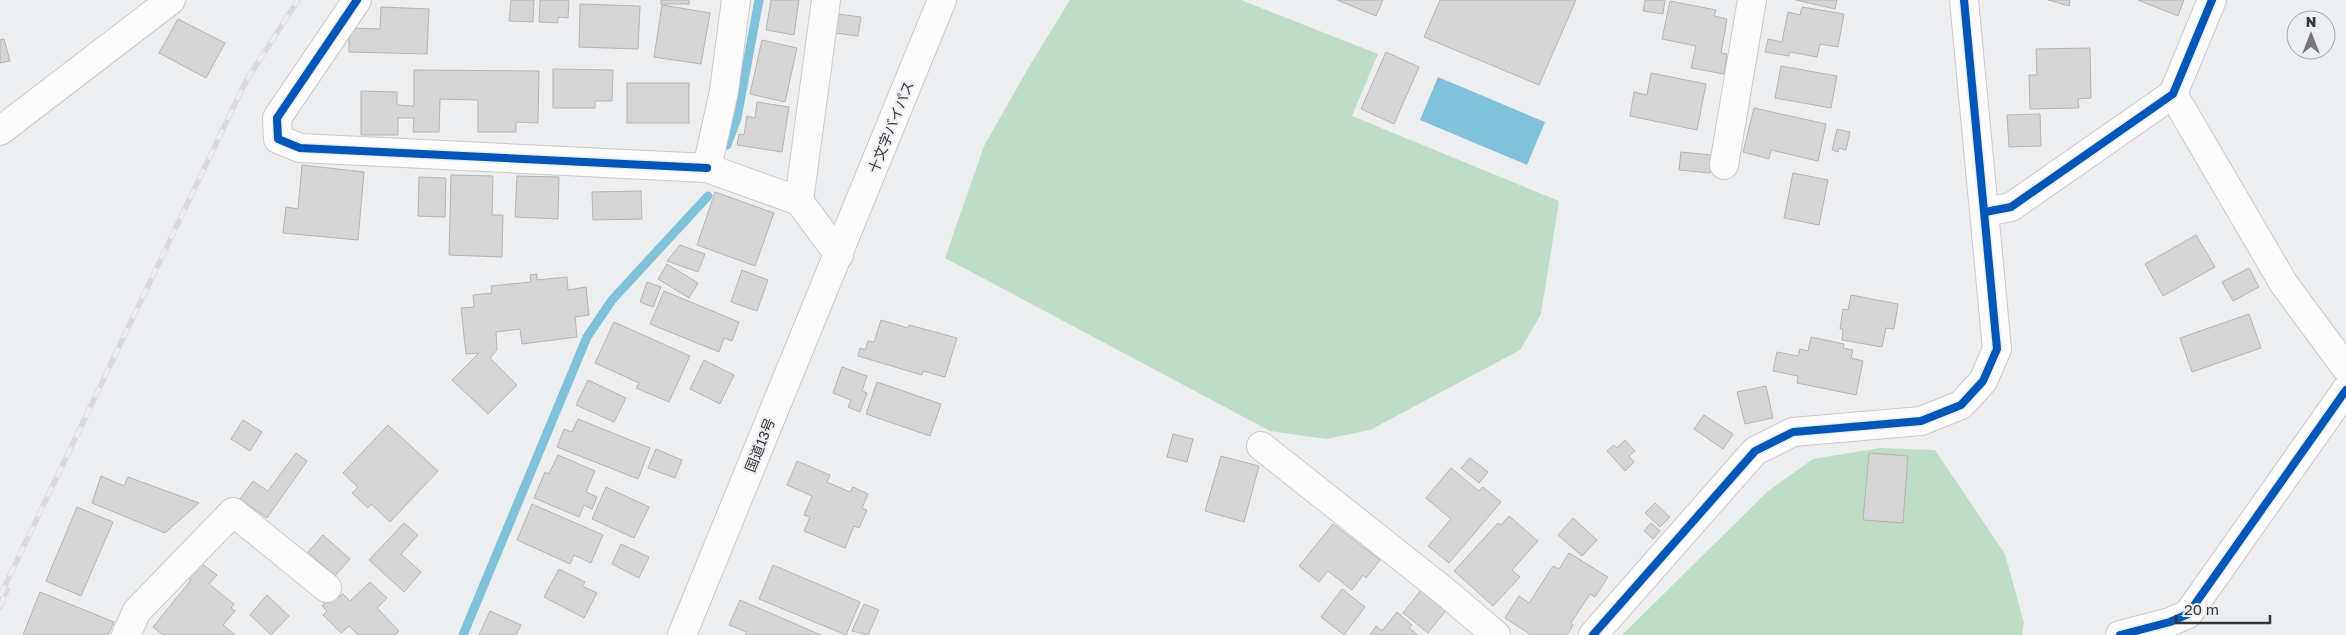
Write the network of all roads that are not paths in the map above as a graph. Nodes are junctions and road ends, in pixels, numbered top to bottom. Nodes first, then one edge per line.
1 (171, 0) edge
2 (357, 0) edge
3 (736, 0) edge
4 (826, 0) edge
5 (942, 0) edge
6 (1752, 0) edge
7 (1964, 0) edge
8 (2212, 0) edge
9 (2173, 94) junction
10 (0, 130) edge
11 (1724, 165) dead end
12 (707, 168) junction
13 (800, 201) junction
14 (1985, 212) junction
15 (839, 255) junction
16 (2346, 368) edge
17 (2346, 390) edge
18 (1261, 446) dead end
19 (327, 588) dead end
20 (126, 635) edge
21 (682, 635) edge
22 (1496, 635) edge
23 (1594, 635) edge
24 (2120, 635) edge

1 - 10 main road
2 - 12 main road
3 - 12 main road
4 - 13 main road
5 - 15 main road, 十文字バイパス
6 - 11 main road
7 - 14 main road
8 - 9 main road
9 - 14 main road
9 - 16 main road
12 - 13 main road
13 - 15 main road
14 - 23 main road
15 - 21 main road, 国道13号
17 - 24 main road
18 - 22 main road
19 - 20 main road

